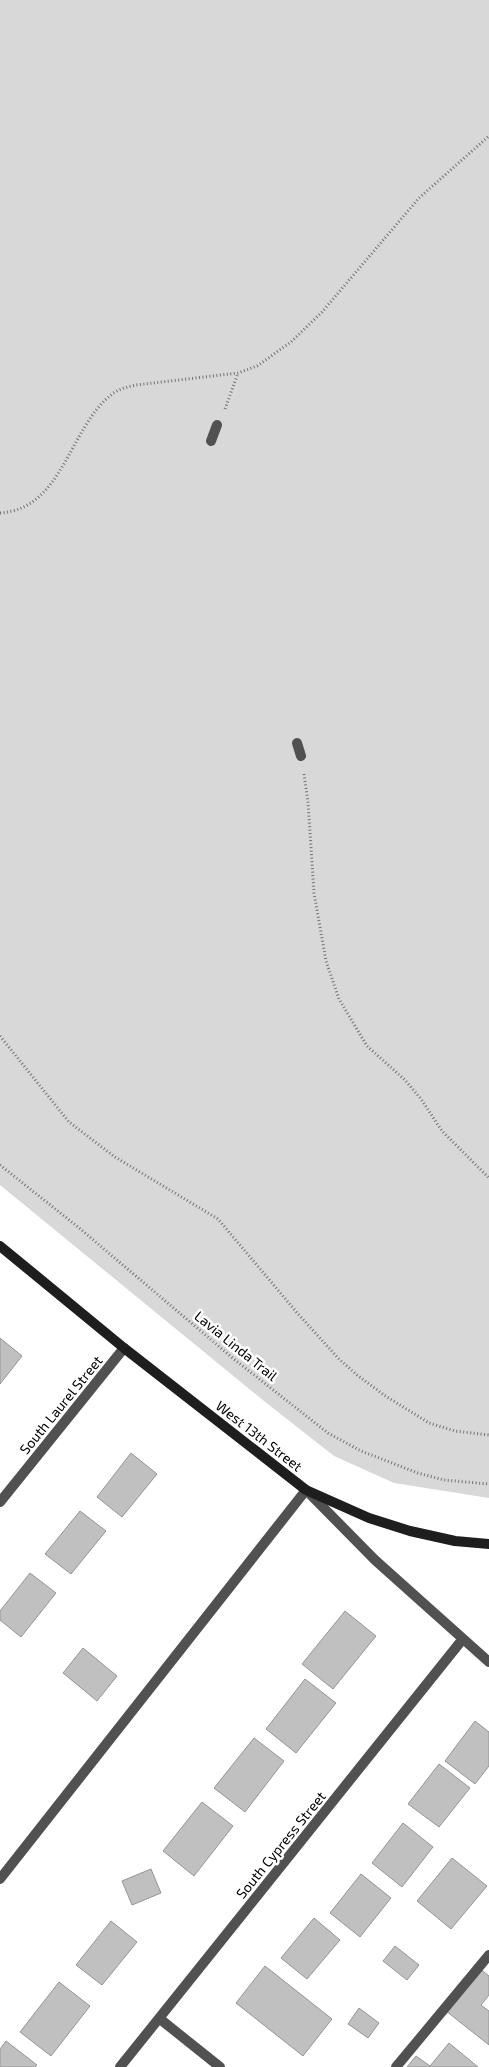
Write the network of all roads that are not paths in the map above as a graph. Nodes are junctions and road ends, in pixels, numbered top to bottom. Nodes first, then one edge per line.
1 (217, 426) road end
2 (211, 441) dead end
3 (297, 743) dead end
4 (301, 756) road end
5 (0, 1246) edge
6 (124, 1348) junction
7 (306, 1490) junction
8 (0, 1502) edge
9 (489, 1544) edge
10 (462, 1640) junction
11 (489, 1662) edge
12 (0, 1879) edge
13 (489, 1955) edge
14 (160, 2019) junction
15 (120, 2067) edge
16 (220, 2067) edge
17 (396, 2067) edge

1 - 2 street
3 - 4 street
5 - 6 main road, West 13th Street
6 - 7 main road, West 13th Street
6 - 8 street, South Laurel Street
7 - 9 main road
7 - 10 street, West 13th Street
7 - 12 street
10 - 11 street, West 13th Street
10 - 14 street, South Cypress Street
13 - 17 street
14 - 15 street, South Cypress Street
14 - 16 street

